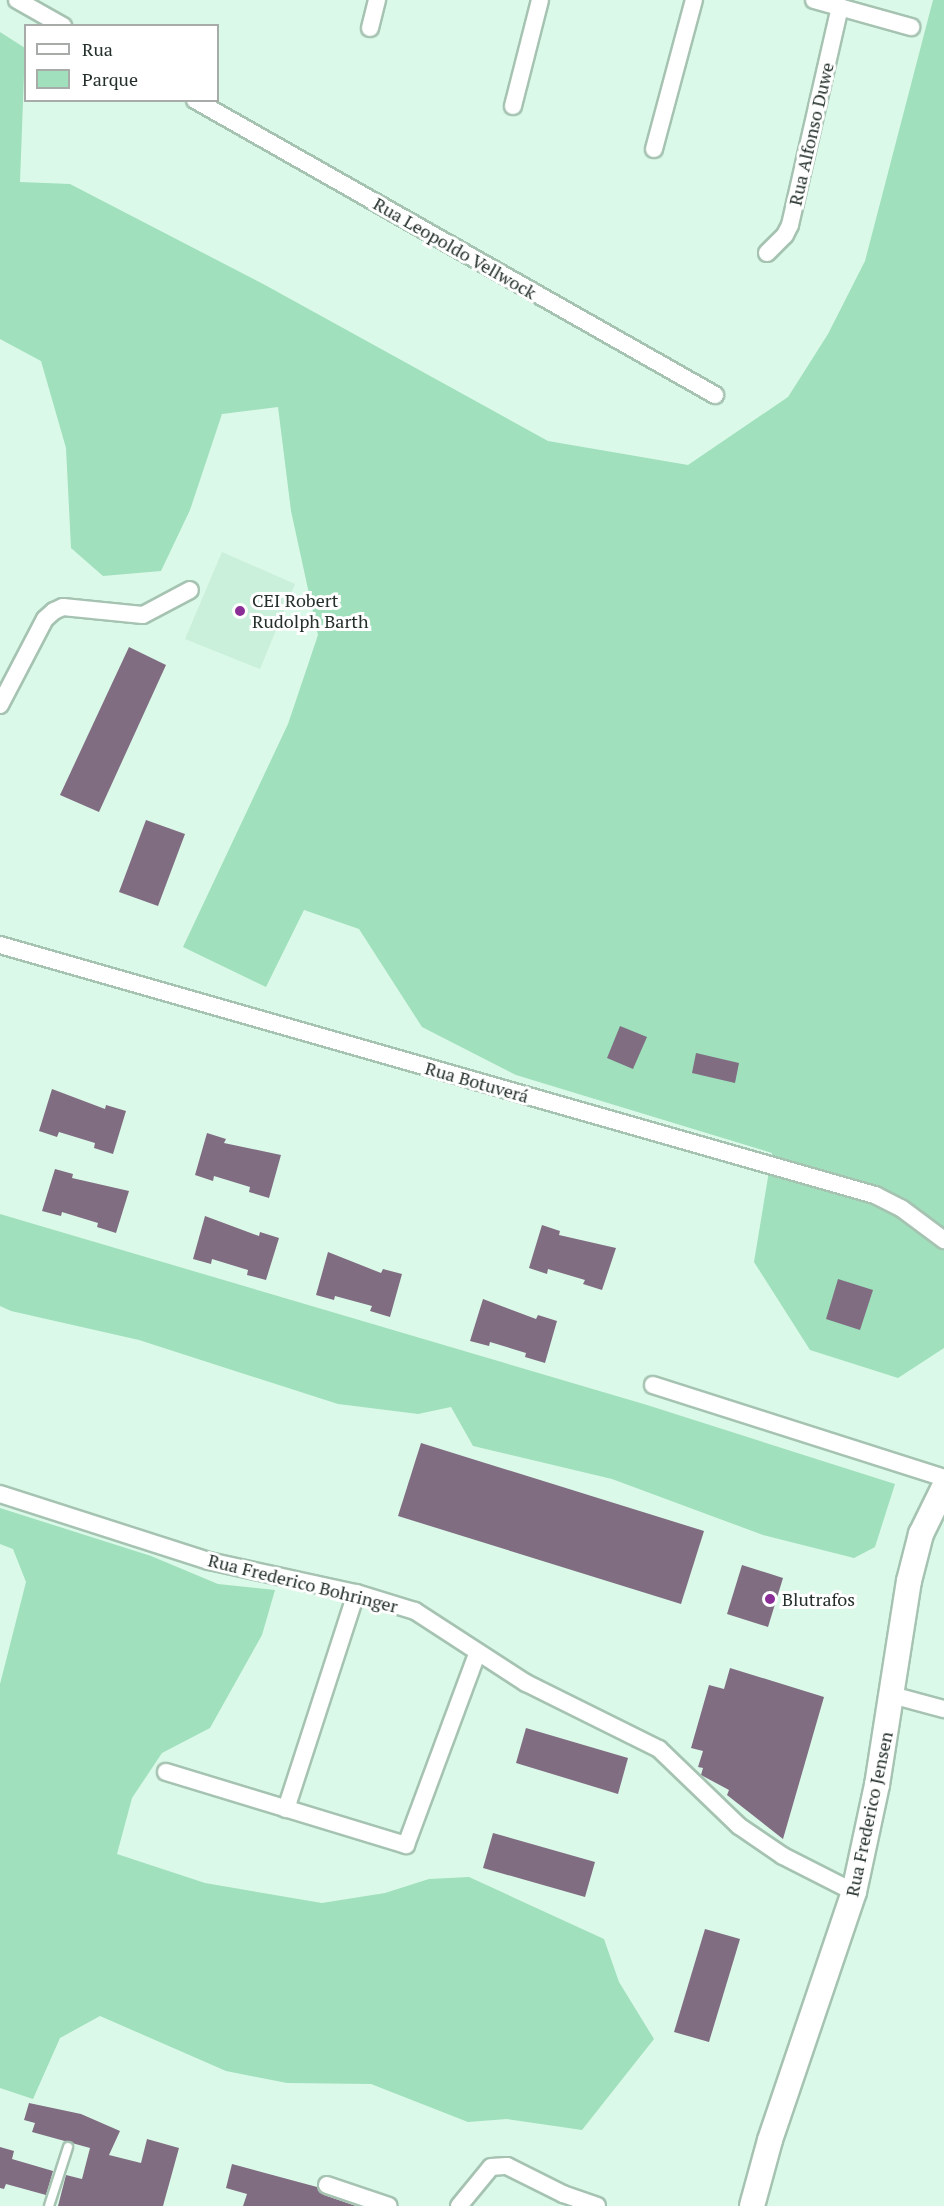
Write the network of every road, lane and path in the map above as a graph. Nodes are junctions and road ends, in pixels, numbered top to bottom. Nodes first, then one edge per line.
1 (377, 0) edge
2 (540, 0) edge
3 (694, 0) edge
4 (814, 0) edge
5 (21, 1) edge
6 (840, 7) junction
7 (60, 24) edge
8 (912, 27) dead end
9 (370, 28) dead end
10 (199, 102) edge
11 (513, 106) dead end
12 (654, 149) dead end
13 (766, 253) dead end
14 (715, 395) dead end
15 (190, 590) dead end
16 (0, 705) edge
17 (0, 945) edge
18 (944, 1240) edge
19 (653, 1385) dead end
20 (944, 1478) edge
21 (944, 1487) edge
22 (0, 1494) edge
23 (356, 1593) junction
24 (477, 1654) junction
25 (892, 1695) junction
26 (944, 1709) edge
27 (166, 1772) dead end
28 (286, 1809) junction
29 (854, 1892) junction
30 (68, 2147) dead end
31 (327, 2185) dead end
32 (49, 2206) edge
33 (389, 2206) edge
34 (459, 2206) edge
35 (597, 2206) edge
36 (752, 2206) edge

1 - 9 street
2 - 11 street
3 - 12 street
4 - 6 street
5 - 7 street
6 - 8 street
6 - 13 street, Rua Alfonso Duwe
10 - 14 street, Rua Leopoldo Vellwock
15 - 16 street
17 - 18 street, Rua Botuverá
19 - 20 street
21 - 25 main road, Rua Frederico Jensen
22 - 23 street, Rua Frederico Bohringer
23 - 24 street, Rua Frederico Bohringer
23 - 28 street
24 - 28 street
24 - 29 street, Rua Frederico Bohringer
25 - 26 street
25 - 29 main road, Rua Frederico Jensen
27 - 28 street
29 - 36 main road, Rua Frederico Jensen
30 - 32 lane
31 - 33 street
34 - 35 street

